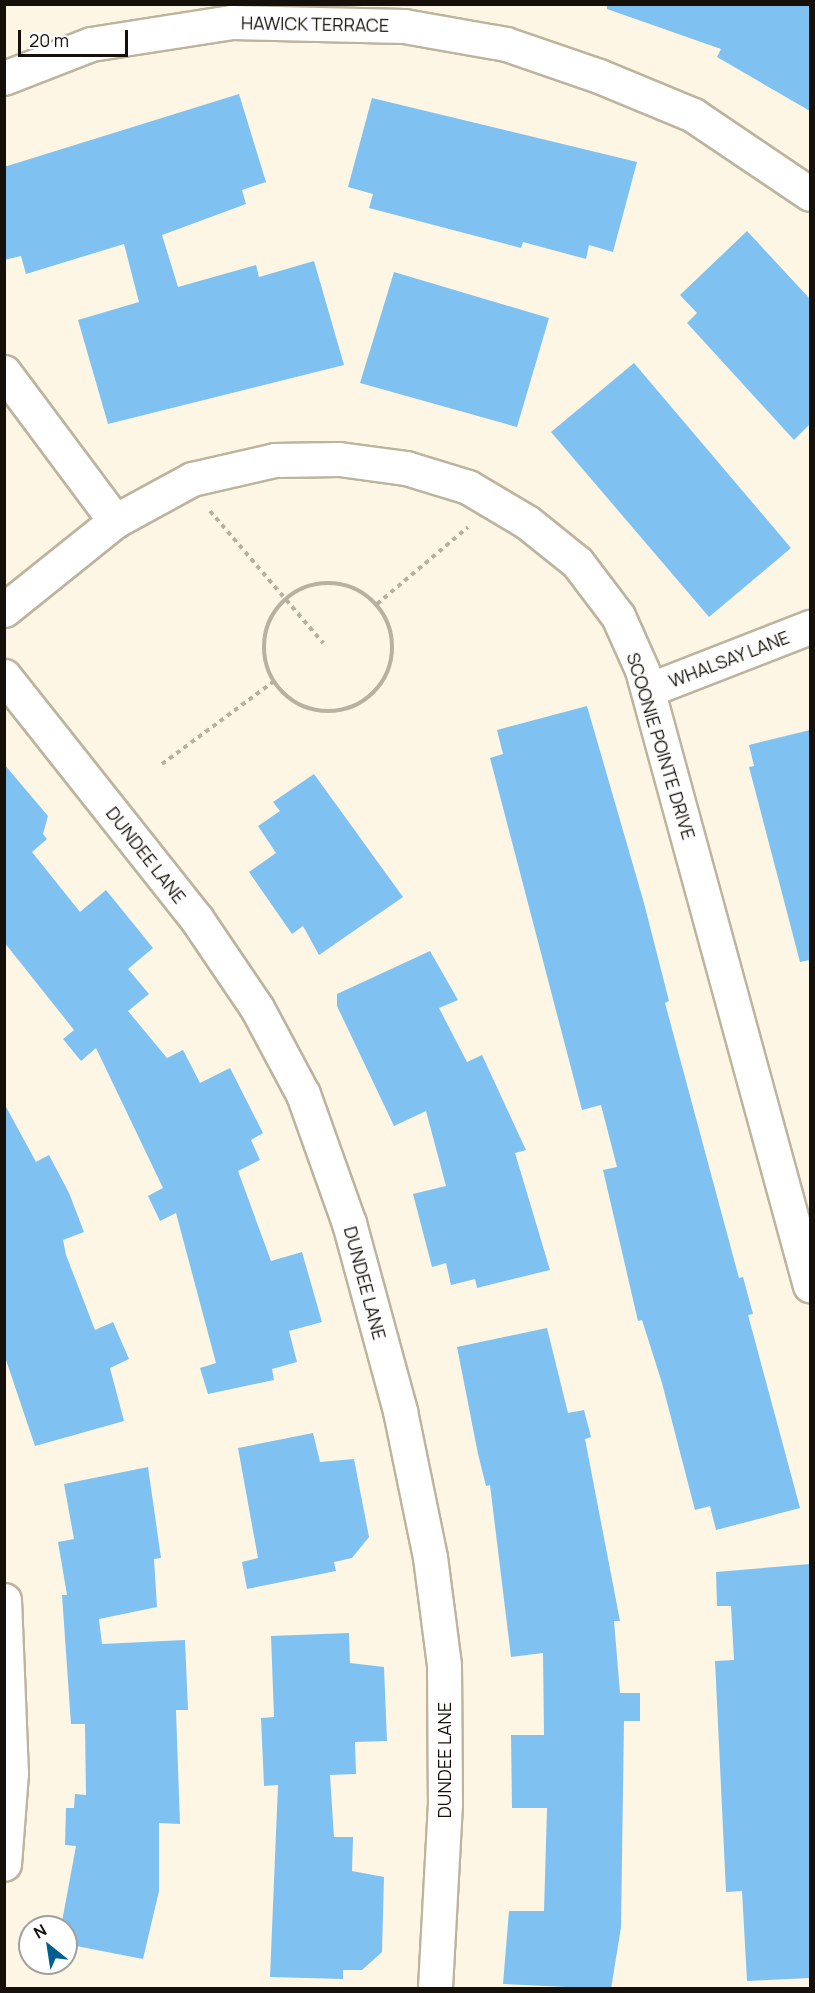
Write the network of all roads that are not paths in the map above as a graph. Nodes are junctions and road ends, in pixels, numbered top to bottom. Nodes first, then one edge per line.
1 (4, 78) edge
2 (810, 194) edge
3 (4, 372) edge
4 (115, 521) junction
5 (4, 610) edge
6 (810, 627) edge
7 (4, 676) edge
8 (648, 690) junction
9 (810, 1286) edge
10 (4, 1600) edge
11 (4, 1864) edge
12 (435, 1989) edge

1 - 2 street, HAWICK TERRACE
3 - 4 street
4 - 5 street, SCOONIE POINTE DRIVE
4 - 8 street, SCOONIE POINTE DRIVE
6 - 8 street, WHALSAY LANE
7 - 12 street, DUNDEE LANE
8 - 9 street, SCOONIE POINTE DRIVE
10 - 11 street

